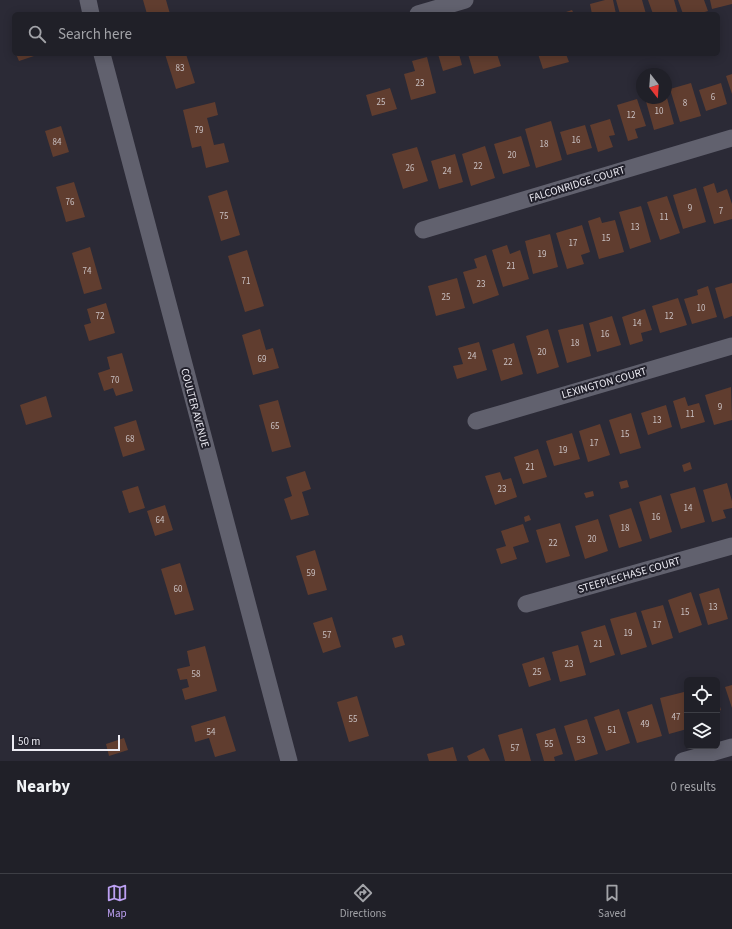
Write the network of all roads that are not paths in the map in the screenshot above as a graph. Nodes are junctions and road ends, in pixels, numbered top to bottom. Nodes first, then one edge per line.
1 (88, 0) edge
2 (465, 0) edge
3 (91, 12) edge
4 (425, 12) edge
5 (103, 56) edge
6 (732, 138) edge
7 (423, 230) dead end
8 (732, 346) edge
9 (476, 421) dead end
10 (732, 546) edge
11 (526, 604) dead end
12 (732, 747) edge
13 (289, 761) edge
14 (683, 761) edge

1 - 3 street
2 - 4 street
5 - 13 street, COULTER AVENUE
6 - 7 street, FALCONRIDGE COURT
8 - 9 street, LEXINGTON COURT
10 - 11 street, STEEPLECHASE COURT
12 - 14 street

